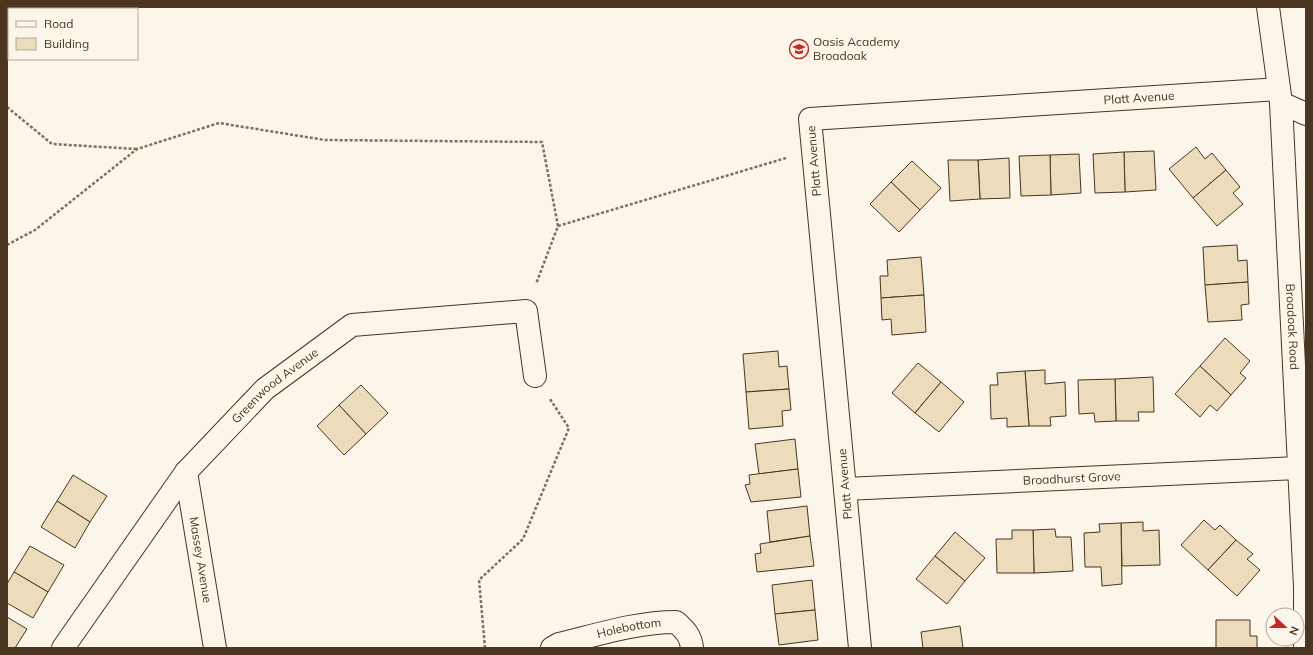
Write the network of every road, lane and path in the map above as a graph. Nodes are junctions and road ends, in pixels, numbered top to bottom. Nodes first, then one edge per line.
1 (1268, 7) edge
2 (1280, 96) junction
3 (7, 107) edge
4 (1306, 114) edge
5 (137, 149) junction
6 (813, 150) junction
7 (558, 226) junction
8 (7, 245) edge
9 (526, 311) junction
10 (534, 376) joint
11 (1299, 468) junction
12 (186, 472) junction
13 (845, 489) junction
14 (63, 648) edge
15 (215, 648) edge
16 (485, 648) edge
17 (552, 648) edge
18 (692, 648) edge
19 (860, 648) edge
20 (1305, 648) edge

1 - 2 street, Broadoak Road
2 - 4 street
2 - 6 street, Platt Avenue
2 - 11 street, Broadoak Road
3 - 5 path
5 - 7 path
5 - 8 path
6 - 7 path
6 - 13 street, Platt Avenue
7 - 9 path
9 - 10 street
9 - 12 street, Greenwood Avenue
10 - 16 path
11 - 13 street, Broadhurst Grove
11 - 20 street, Broadoak Road
12 - 14 street, Greenwood Avenue
12 - 15 street, Massey Avenue
13 - 19 street, Platt Avenue
17 - 18 street, Holebottom

